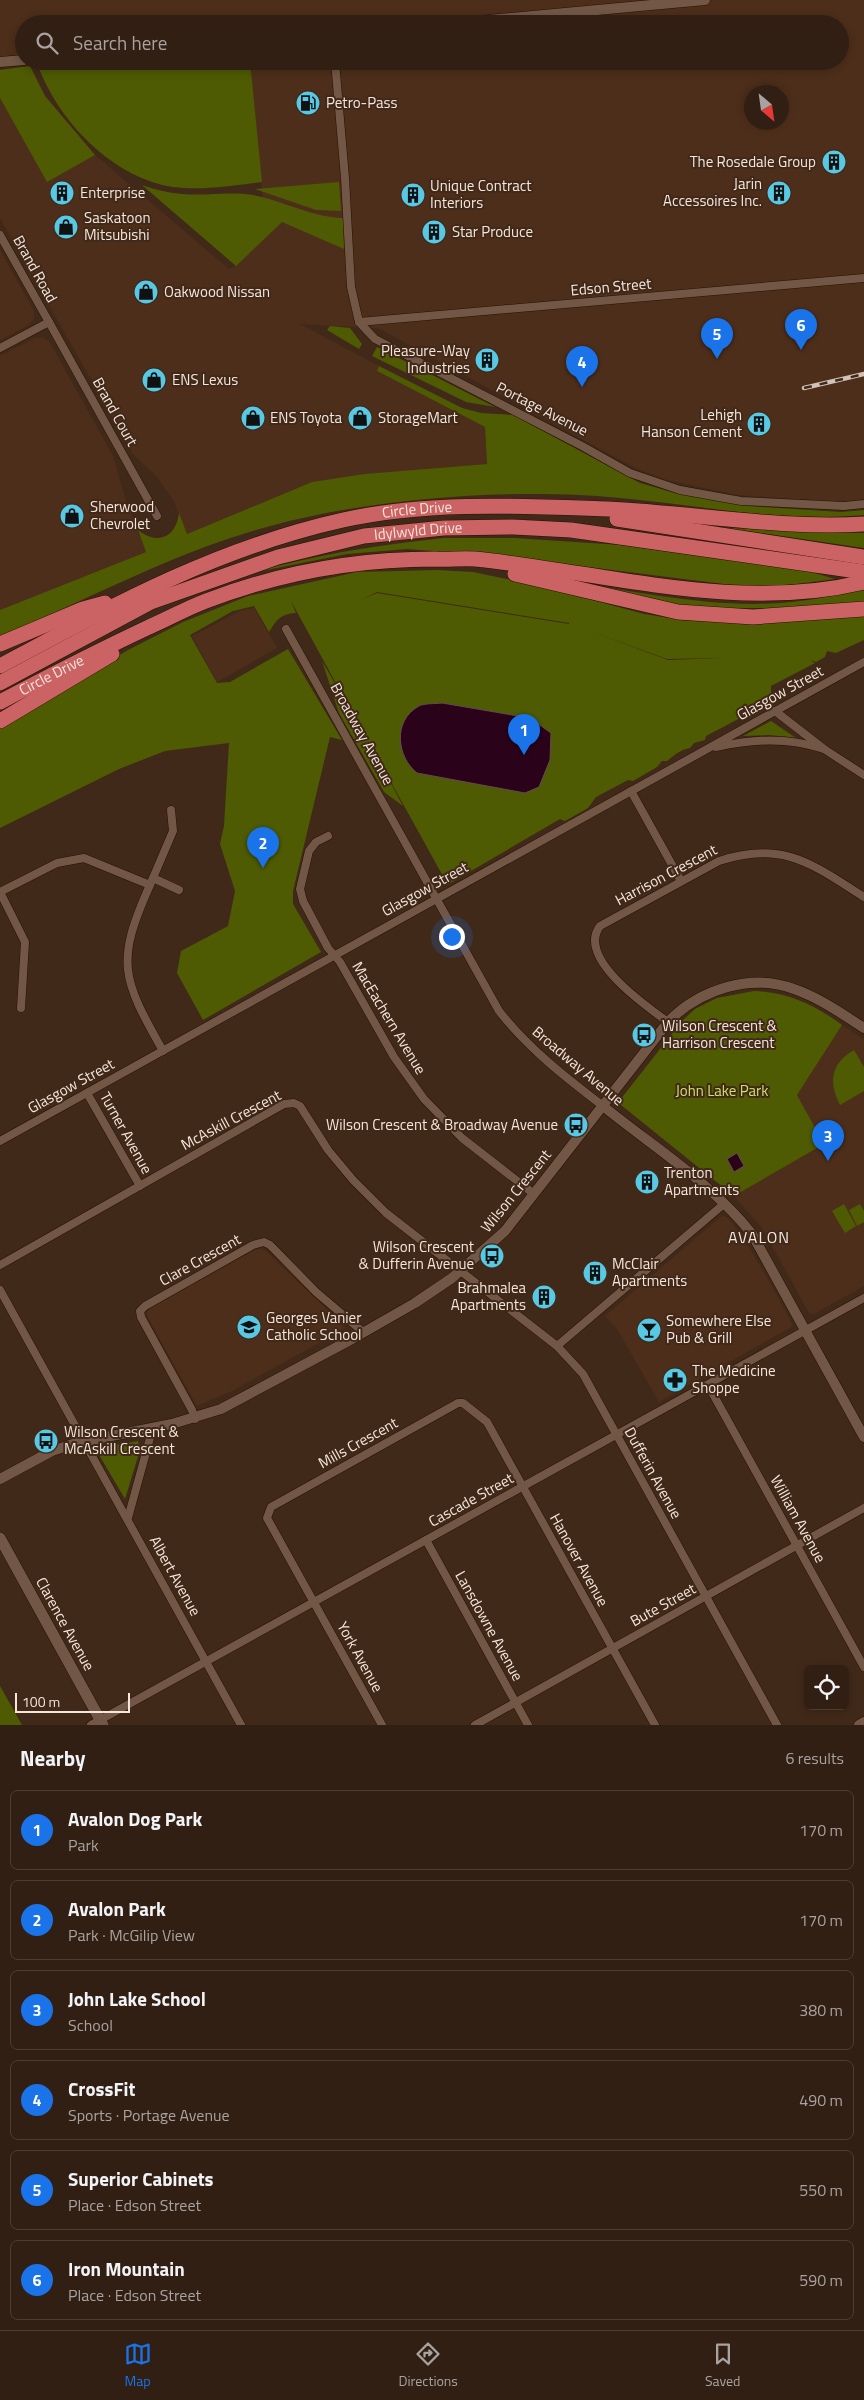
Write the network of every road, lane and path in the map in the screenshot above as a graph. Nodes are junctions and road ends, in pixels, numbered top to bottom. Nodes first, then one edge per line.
1 (705, 0) edge
2 (543, 15) edge
3 (15, 61) edge
4 (0, 62) edge
5 (336, 70) edge
6 (0, 234) edge
7 (864, 278) edge
8 (49, 322) junction
9 (360, 322) junction
10 (0, 348) edge
11 (864, 504) edge
12 (552, 508) junction
13 (157, 516) dead end
14 (864, 524) edge
15 (864, 557) edge
16 (435, 559) junction
17 (864, 572) edge
18 (864, 582) edge
19 (131, 596) junction
20 (864, 609) edge
21 (175, 615) junction
22 (286, 629) dead end
23 (0, 644) edge
24 (864, 662) edge
25 (0, 666) edge
26 (0, 683) edge
27 (0, 702) edge
28 (775, 711) junction
29 (0, 721) edge
30 (709, 748) junction
31 (824, 749) junction
32 (864, 774) edge
33 (631, 791) junction
34 (171, 810) dead end
35 (328, 836) dead end
36 (681, 881) junction
37 (152, 882) junction
38 (179, 890) dead end
39 (0, 892) edge
40 (864, 897) edge
41 (436, 898) junction
42 (333, 956) junction
43 (21, 1008) dead end
44 (668, 1022) junction
45 (864, 1028) edge
46 (163, 1050) junction
47 (88, 1093) junction
48 (603, 1106) junction
49 (0, 1141) edge
50 (140, 1186) junction
51 (534, 1194) junction
52 (725, 1203) junction
53 (0, 1265) edge
54 (460, 1271) junction
55 (0, 1290) edge
56 (864, 1298) edge
57 (805, 1331) junction
58 (363, 1332) junction
59 (557, 1346) junction
60 (708, 1385) junction
61 (195, 1418) junction
62 (153, 1427) junction
63 (616, 1435) junction
64 (864, 1437) edge
65 (84, 1440) junction
66 (0, 1479) edge
67 (523, 1486) junction
68 (864, 1508) edge
69 (128, 1518) junction
70 (0, 1538) edge
71 (426, 1540) junction
72 (797, 1546) junction
73 (706, 1597) junction
74 (314, 1602) junction
75 (613, 1649) junction
76 (205, 1661) junction
77 (864, 1667) edge
78 (515, 1703) junction
79 (864, 1722) edge
80 (98, 1723) edge
81 (241, 1725) edge
82 (382, 1725) edge
83 (475, 1725) edge
84 (528, 1725) edge
85 (655, 1725) edge
86 (777, 1725) edge
87 (859, 1725) edge

1 - 2 street
3 - 4 street
5 - 9 street, Portage Avenue
6 - 8 street, Brand Road
7 - 9 street, Edson Street
8 - 10 street, Brand Road
8 - 13 street, Brand Court
9 - 11 street, Portage Avenue
12 - 14 highway, Circle Drive
12 - 15 highway
12 - 19 highway, Circle Drive
16 - 18 highway, Circle Drive
16 - 20 highway
16 - 21 highway, Circle Drive
17 - 26 highway, Idylwyld Drive
19 - 23 highway
19 - 25 highway, Circle Drive
21 - 27 highway, Circle Drive
21 - 29 highway
22 - 41 street, Broadway Avenue
24 - 28 street, Glasgow Street
28 - 30 street, Glasgow Street
28 - 31 street
30 - 31 street
30 - 33 street, Glasgow Street
31 - 32 street
33 - 36 street
33 - 41 street, Glasgow Street
34 - 37 street
35 - 42 street, MacEachern Avenue
36 - 40 street, Harrison Crescent
36 - 44 street, Harrison Crescent
37 - 38 street
37 - 39 street
37 - 46 street
39 - 43 street
41 - 42 street, Glasgow Street
41 - 48 street, Broadway Avenue
42 - 46 street, Glasgow Street
42 - 51 street, MacEachern Avenue
44 - 45 street, Wilson Crescent
44 - 48 street, Wilson Crescent
46 - 47 street, Glasgow Street
47 - 49 street, Glasgow Street
47 - 50 street, Turner Avenue
48 - 51 street, Wilson Crescent
48 - 52 street, Broadway Avenue
50 - 53 street, McAskill Crescent
50 - 54 street, McAskill Crescent
51 - 54 street, Wilson Crescent
52 - 57 street, Broadway Avenue
52 - 59 street
54 - 58 street, Wilson Crescent
54 - 59 street, Dufferin Avenue
55 - 65 street
56 - 57 street, Cascade Street
57 - 60 street, Cascade Street
57 - 64 street, Broadway Avenue
58 - 61 street, Wilson Crescent
58 - 61 street, Clare Crescent
59 - 63 street, Dufferin Avenue
60 - 63 street, Cascade Street
60 - 72 street, William Avenue
61 - 62 street, Wilson Crescent
62 - 65 street, Wilson Crescent
62 - 69 street
63 - 67 street, Cascade Street
63 - 73 street, Dufferin Avenue
65 - 66 street, Wilson Crescent
65 - 69 street, Albert Avenue
67 - 71 street, Cascade Street
67 - 74 street, Mills Crescent
67 - 75 street, Hanover Avenue
68 - 72 street, Bute Street
69 - 76 street, Albert Avenue
70 - 80 main road, Clarence Avenue
71 - 74 street, Cascade Street
71 - 78 street, Lansdowne Avenue
72 - 73 street, Bute Street
72 - 77 street, William Avenue
73 - 75 street, Bute Street
73 - 86 street, Dufferin Avenue
74 - 76 street, Cascade Street
74 - 82 street, York Avenue
75 - 78 street, Bute Street
75 - 85 street, Hanover Avenue
76 - 80 street, Cascade Street
76 - 81 street, Albert Avenue
78 - 83 street, Bute Street
78 - 84 street, Lansdowne Avenue
79 - 87 street

